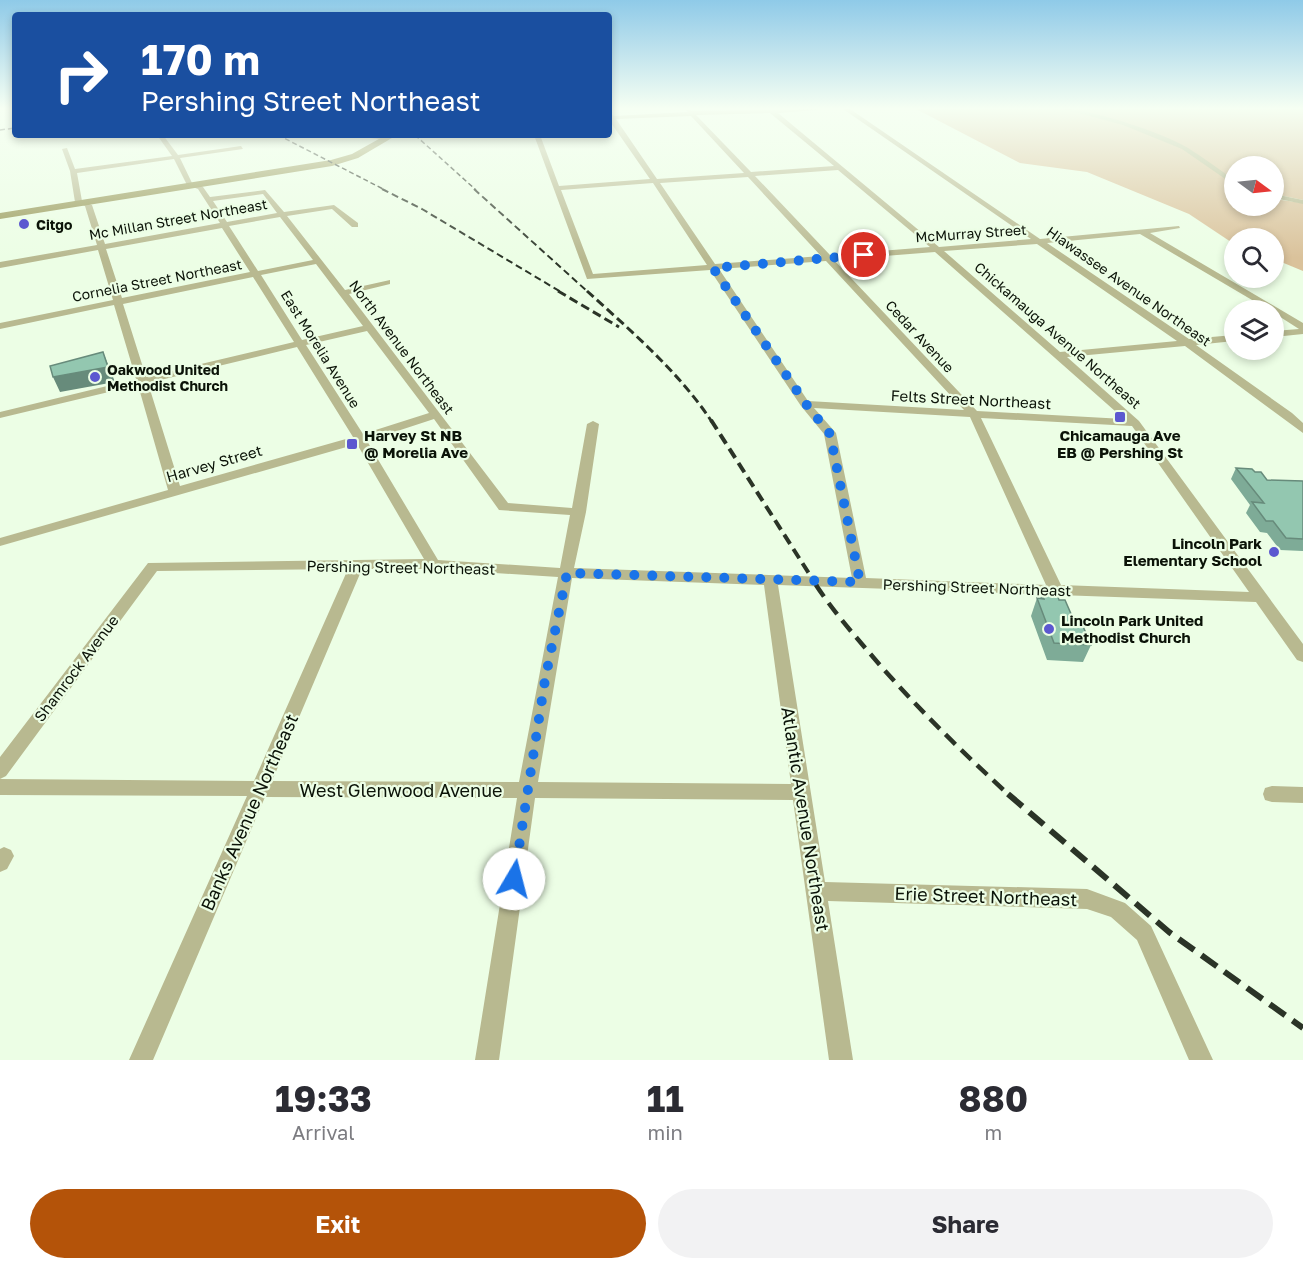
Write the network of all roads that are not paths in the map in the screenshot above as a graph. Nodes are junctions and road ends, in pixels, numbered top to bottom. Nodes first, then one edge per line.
1 (68, 158) edge
2 (165, 158) edge
3 (177, 158) edge
4 (347, 158) edge
5 (546, 158) edge
6 (639, 158) edge
7 (735, 158) edge
8 (828, 158) edge
9 (919, 158) edge
10 (1199, 158) edge
11 (839, 168) junction
12 (73, 171) junction
13 (750, 175) junction
14 (1224, 176) edge
15 (655, 181) junction
16 (196, 186) junction
17 (558, 188) junction
18 (1284, 198) edge
19 (208, 200) junction
20 (1303, 202) edge
21 (84, 204) junction
22 (283, 214) junction
23 (0, 216) edge
24 (225, 225) junction
25 (355, 225) dead end
26 (1176, 228) dead end
27 (1143, 232) junction
28 (1041, 241) junction
29 (102, 246) junction
30 (937, 249) junction
31 (828, 259) junction
32 (319, 261) junction
33 (0, 265) edge
34 (713, 268) junction
35 (256, 274) junction
36 (387, 282) dead end
37 (344, 293) junction
38 (118, 302) junction
39 (0, 326) edge
40 (370, 327) junction
41 (1303, 329) edge
42 (1284, 332) edge
43 (1224, 339) edge
44 (1186, 342) junction
45 (300, 344) junction
46 (1060, 355) junction
47 (142, 381) junction
48 (806, 404) junction
49 (436, 414) junction
50 (974, 414) junction
51 (0, 415) edge
52 (1136, 423) junction
53 (593, 424) dead end
54 (1303, 430) edge
55 (360, 439) junction
56 (175, 491) junction
57 (579, 512) junction
58 (0, 542) edge
59 (434, 564) junction
60 (357, 565) junction
61 (153, 566) joint
62 (567, 573) junction
63 (770, 579) junction
64 (860, 582) junction
65 (1056, 590) junction
66 (1260, 597) junction
67 (1297, 639) edge
68 (1303, 656) edge
69 (0, 771) edge
70 (0, 787) edge
71 (527, 789) junction
72 (259, 790) junction
73 (802, 792) junction
74 (1272, 794) dead end
75 (1303, 795) edge
76 (817, 891) junction
77 (141, 1060) edge
78 (488, 1060) edge
79 (841, 1060) edge
80 (1201, 1060) edge

1 - 12 street
2 - 12 street
3 - 16 street, East Morelia Avenue
4 - 16 main road
5 - 17 street
6 - 15 street
7 - 13 street, Cedar Avenue
8 - 11 street, Chickamauga Avenue Northeast
9 - 28 street, Hiawassee Avenue Northeast
10 - 14 street
11 - 13 street
11 - 30 street, Chickamauga Avenue Northeast
12 - 21 street
13 - 15 street
13 - 31 street, Cedar Avenue
15 - 17 street
15 - 34 street
16 - 19 street, East Morelia Avenue
16 - 21 main road
17 - 34 street, McMurray Street
18 - 20 street
19 - 22 street, North Avenue Northeast
19 - 24 street, East Morelia Avenue
21 - 23 main road
21 - 29 street
22 - 24 street, Mc Millan Street Northeast
22 - 25 street, Mc Millan Street Northeast
22 - 32 street, North Avenue Northeast
24 - 29 street, Mc Millan Street Northeast
24 - 35 street, East Morelia Avenue
26 - 27 street, McMurray Street
27 - 28 street, McMurray Street
27 - 41 street
28 - 30 street, McMurray Street
28 - 44 street, Hiawassee Avenue Northeast
29 - 33 street, Mc Millan Street Northeast
29 - 38 street
30 - 31 street, McMurray Street
30 - 46 street, Chickamauga Avenue Northeast
31 - 34 street, McMurray Street
31 - 50 street, Cedar Avenue
32 - 35 street, Cornelia Street Northeast
32 - 37 street, North Avenue Northeast
34 - 48 street
35 - 38 street, Cornelia Street Northeast
35 - 45 street, East Morelia Avenue
36 - 37 street
37 - 40 street, North Avenue Northeast
38 - 39 street, Cornelia Street Northeast
38 - 47 street
40 - 45 street
40 - 49 street, North Avenue Northeast
41 - 42 street
43 - 44 street
44 - 46 street
44 - 54 street, Hiawassee Avenue Northeast
45 - 47 street
45 - 55 street, East Morelia Avenue
46 - 52 street, Chickamauga Avenue Northeast
47 - 51 street
47 - 56 street
48 - 50 street, Felts Street Northeast
48 - 64 street
49 - 55 street, Harvey Street
49 - 57 street, North Avenue Northeast
50 - 52 street, Felts Street Northeast
50 - 65 street, Cedar Avenue
52 - 66 street, Chickamauga Avenue Northeast
53 - 57 street
55 - 56 street, Harvey Street
55 - 59 street, East Morelia Avenue
56 - 58 street, Harvey Street
57 - 62 street
59 - 60 street, Pershing Street Northeast
59 - 62 street, Pershing Street Northeast
60 - 61 street, Pershing Street Northeast
60 - 72 street, Banks Avenue Northeast
61 - 69 street, Shamrock Avenue
62 - 63 street, Pershing Street Northeast
62 - 71 street
63 - 64 street, Pershing Street Northeast
63 - 73 street, Atlantic Avenue Northeast
64 - 65 street, Pershing Street Northeast
65 - 66 street, Pershing Street Northeast
66 - 67 street, Chickamauga Avenue Northeast
67 - 68 street, Chickamauga Avenue Northeast
70 - 72 street, West Glenwood Avenue
71 - 72 street, West Glenwood Avenue
71 - 73 street, West Glenwood Avenue
71 - 78 street
72 - 77 street, Banks Avenue Northeast
73 - 76 street, Atlantic Avenue Northeast
74 - 75 street
76 - 79 street, Atlantic Avenue Northeast
76 - 80 street, Erie Street Northeast

